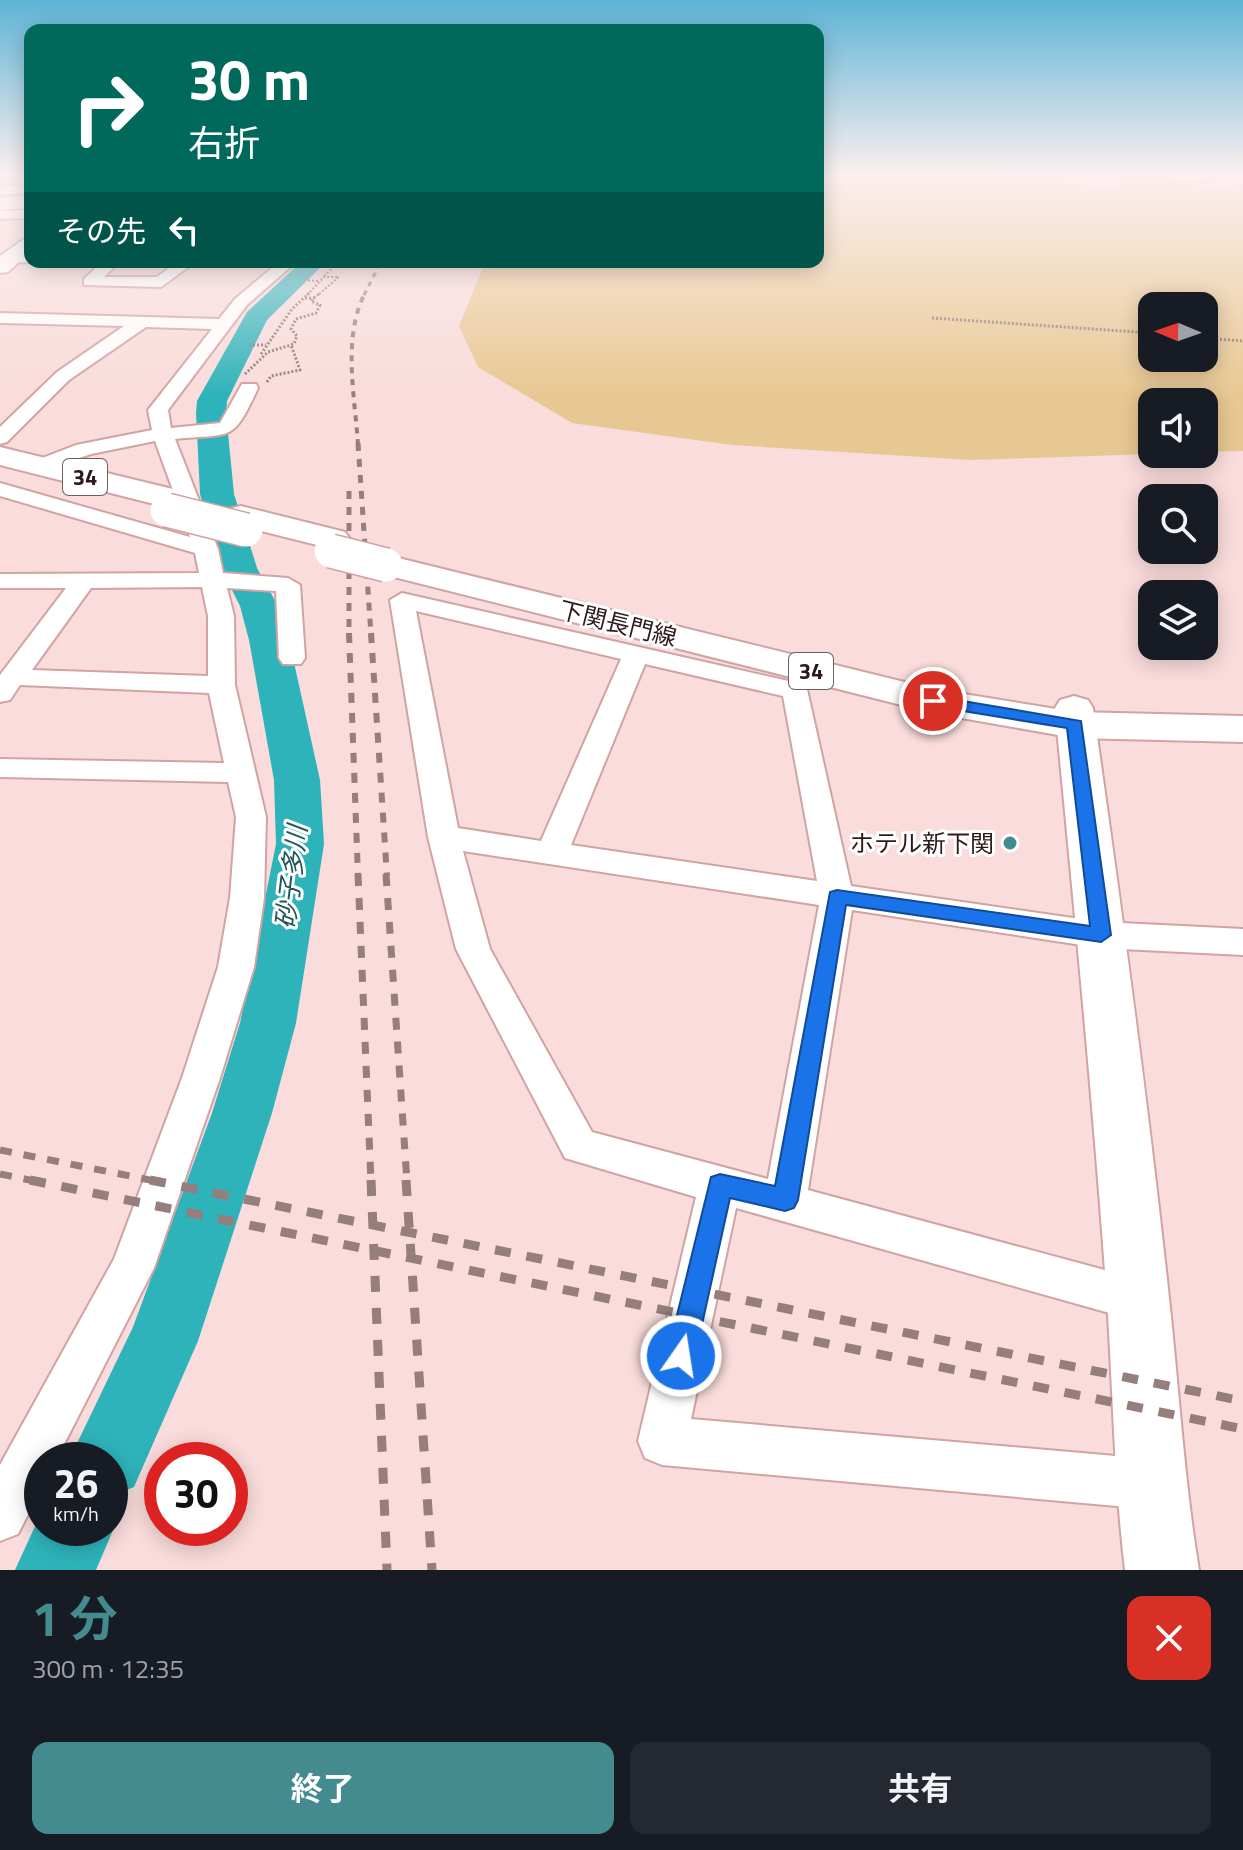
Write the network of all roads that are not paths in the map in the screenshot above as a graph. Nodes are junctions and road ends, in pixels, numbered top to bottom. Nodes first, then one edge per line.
1 (105, 268) edge
2 (179, 268) edge
3 (281, 268) edge
4 (94, 282) junction
5 (161, 282) junction
6 (143, 297) dead end
7 (74, 299) dead end
8 (0, 318) edge
9 (143, 321) junction
10 (226, 324) junction
11 (249, 388) road end
12 (174, 434) junction
13 (0, 438) edge
14 (0, 456) edge
15 (39, 466) junction
16 (0, 468) edge
17 (0, 489) edge
18 (169, 504) junction
19 (206, 549) junction
20 (0, 581) edge
21 (221, 581) junction
22 (82, 583) junction
23 (636, 655) junction
24 (292, 658) dead end
25 (221, 685) junction
26 (6, 686) edge
27 (1243, 711) edge
28 (1074, 716) junction
29 (1243, 729) edge
30 (0, 768) edge
31 (240, 773) junction
32 (444, 837) junction
33 (552, 852) junction
34 (837, 897) junction
35 (1101, 935) junction
36 (1243, 942) edge
37 (720, 1185) junction
38 (785, 1200) junction
39 (1138, 1300) junction
40 (1150, 1484) junction
41 (0, 1516) edge
42 (1162, 1570) edge

1 - 4 street
2 - 5 street
3 - 10 street
4 - 5 street
4 - 7 street
5 - 6 street
8 - 9 street
9 - 10 street
9 - 13 street
10 - 12 street
11 - 12 street
12 - 15 street
12 - 19 street
14 - 15 main road, 下関長門線 / 34
15 - 18 main road, 下関長門線 / 34
16 - 18 main road, 下関長門線 / 34
17 - 19 street
18 - 28 main road, 下関長門線 / 34, bridge
19 - 21 street
20 - 22 street
21 - 22 street
21 - 24 street
21 - 25 street
22 - 26 street
23 - 32 street
23 - 33 street
23 - 34 street
25 - 26 street
25 - 31 street
27 - 28 main road, 下関長門線 / 34
28 - 29 main road, 下関長門線 / 34
28 - 35 street
30 - 31 street
31 - 41 street
32 - 33 street
32 - 37 street
33 - 34 street
34 - 35 street
34 - 38 street
35 - 36 street
35 - 39 street
37 - 38 street
37 - 40 street
38 - 39 street
39 - 40 street
40 - 42 street

